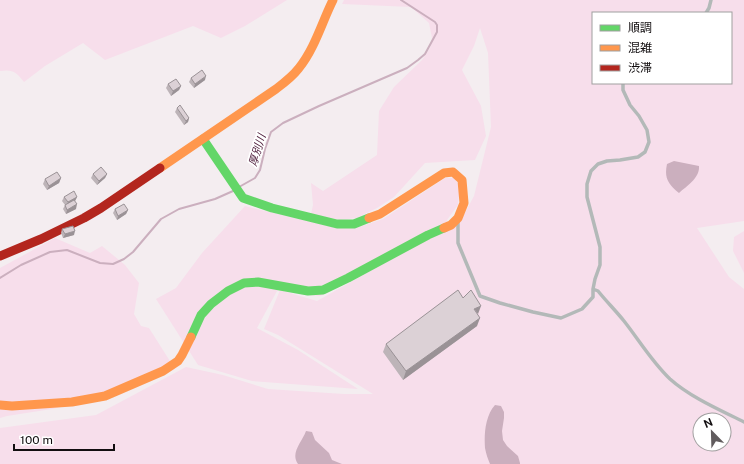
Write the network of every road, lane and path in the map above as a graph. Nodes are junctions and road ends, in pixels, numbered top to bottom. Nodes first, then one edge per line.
1 (333, 0) edge
2 (711, 0) edge
3 (707, 12) edge
4 (623, 84) edge
5 (203, 139) junction
6 (458, 218) junction
7 (0, 256) edge
8 (593, 289) junction
9 (0, 405) edge
10 (744, 422) edge

1 - 5 street
2 - 3 lane
4 - 8 lane
5 - 6 street
5 - 7 street
6 - 8 lane
6 - 9 street
8 - 10 lane

